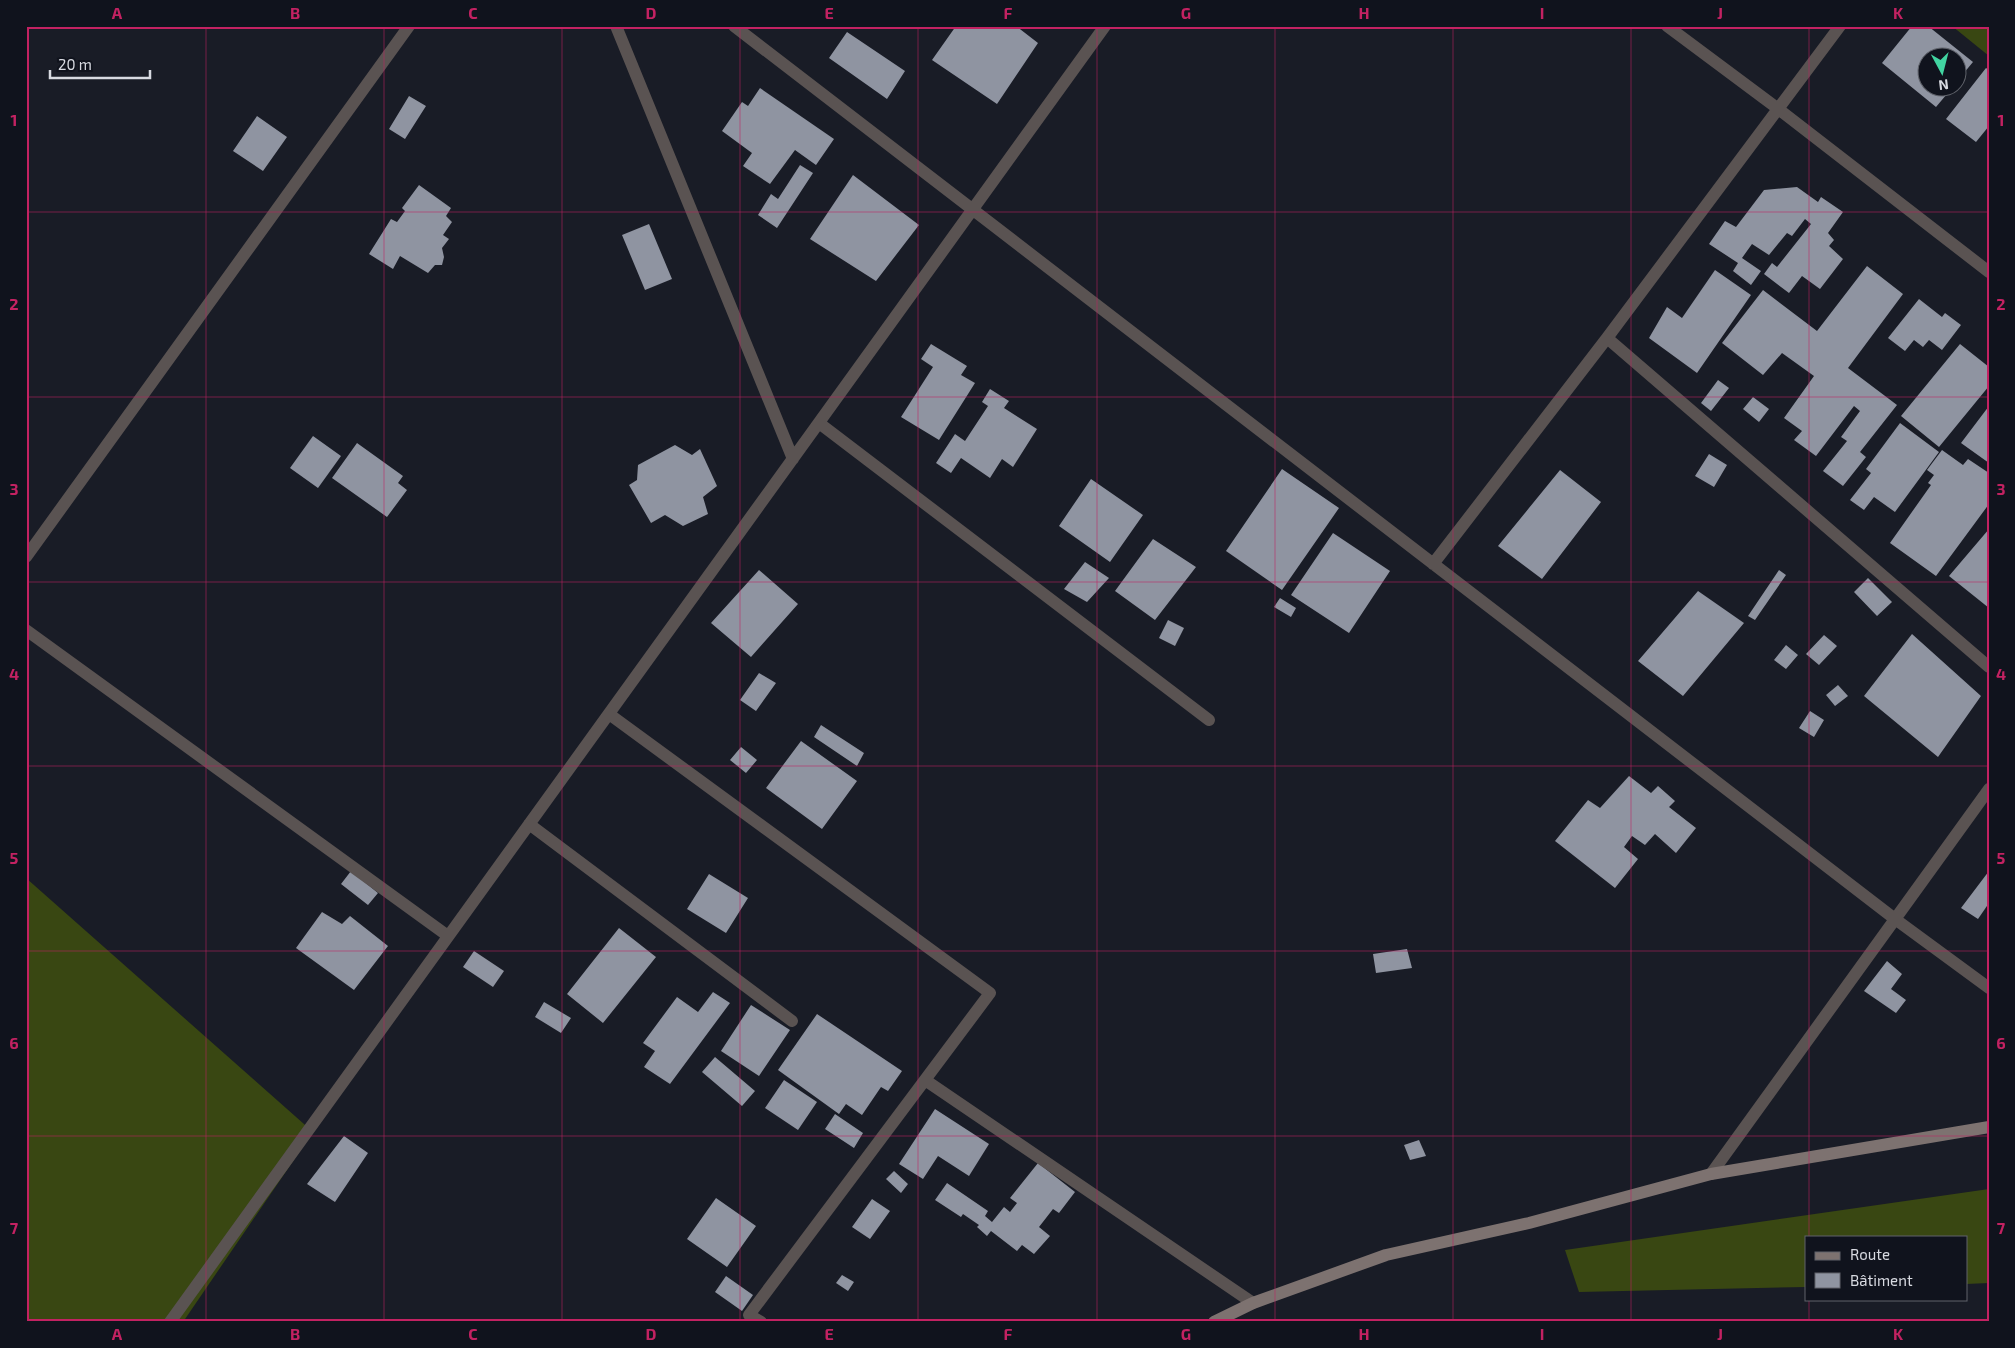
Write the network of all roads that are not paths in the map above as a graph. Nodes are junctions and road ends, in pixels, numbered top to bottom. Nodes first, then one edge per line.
1 (409, 26) edge
2 (616, 26) edge
3 (734, 26) edge
4 (1105, 26) edge
5 (1667, 26) edge
6 (1840, 26) edge
7 (1777, 108) junction
8 (972, 210) junction
9 (1989, 272) edge
10 (1607, 338) junction
11 (819, 423) junction
12 (793, 460) junction
13 (26, 557) edge
14 (1433, 564) junction
15 (26, 630) edge
16 (1989, 667) edge
17 (609, 714) junction
18 (1209, 720) dead end
19 (1989, 789) edge
20 (530, 824) junction
21 (1895, 919) junction
22 (448, 936) junction
23 (1989, 988) edge
24 (792, 1021) dead end
25 (925, 1080) junction
26 (1989, 1126) edge
27 (1711, 1174) junction
28 (1253, 1303) junction
29 (170, 1322) edge
30 (761, 1322) edge
31 (1214, 1322) edge

1 - 13 street
2 - 12 street
3 - 8 street
4 - 8 street
5 - 7 street
6 - 7 street
7 - 9 street
7 - 10 street
8 - 11 street
8 - 14 street
10 - 14 street
10 - 16 street
11 - 12 street
11 - 18 street
12 - 17 street
14 - 21 street
15 - 22 street
17 - 20 street
17 - 25 street
19 - 21 street
20 - 22 street
20 - 24 street
21 - 23 street
21 - 27 street
22 - 29 street
25 - 28 street
25 - 30 street
26 - 27 main road
27 - 28 main road
28 - 31 main road

